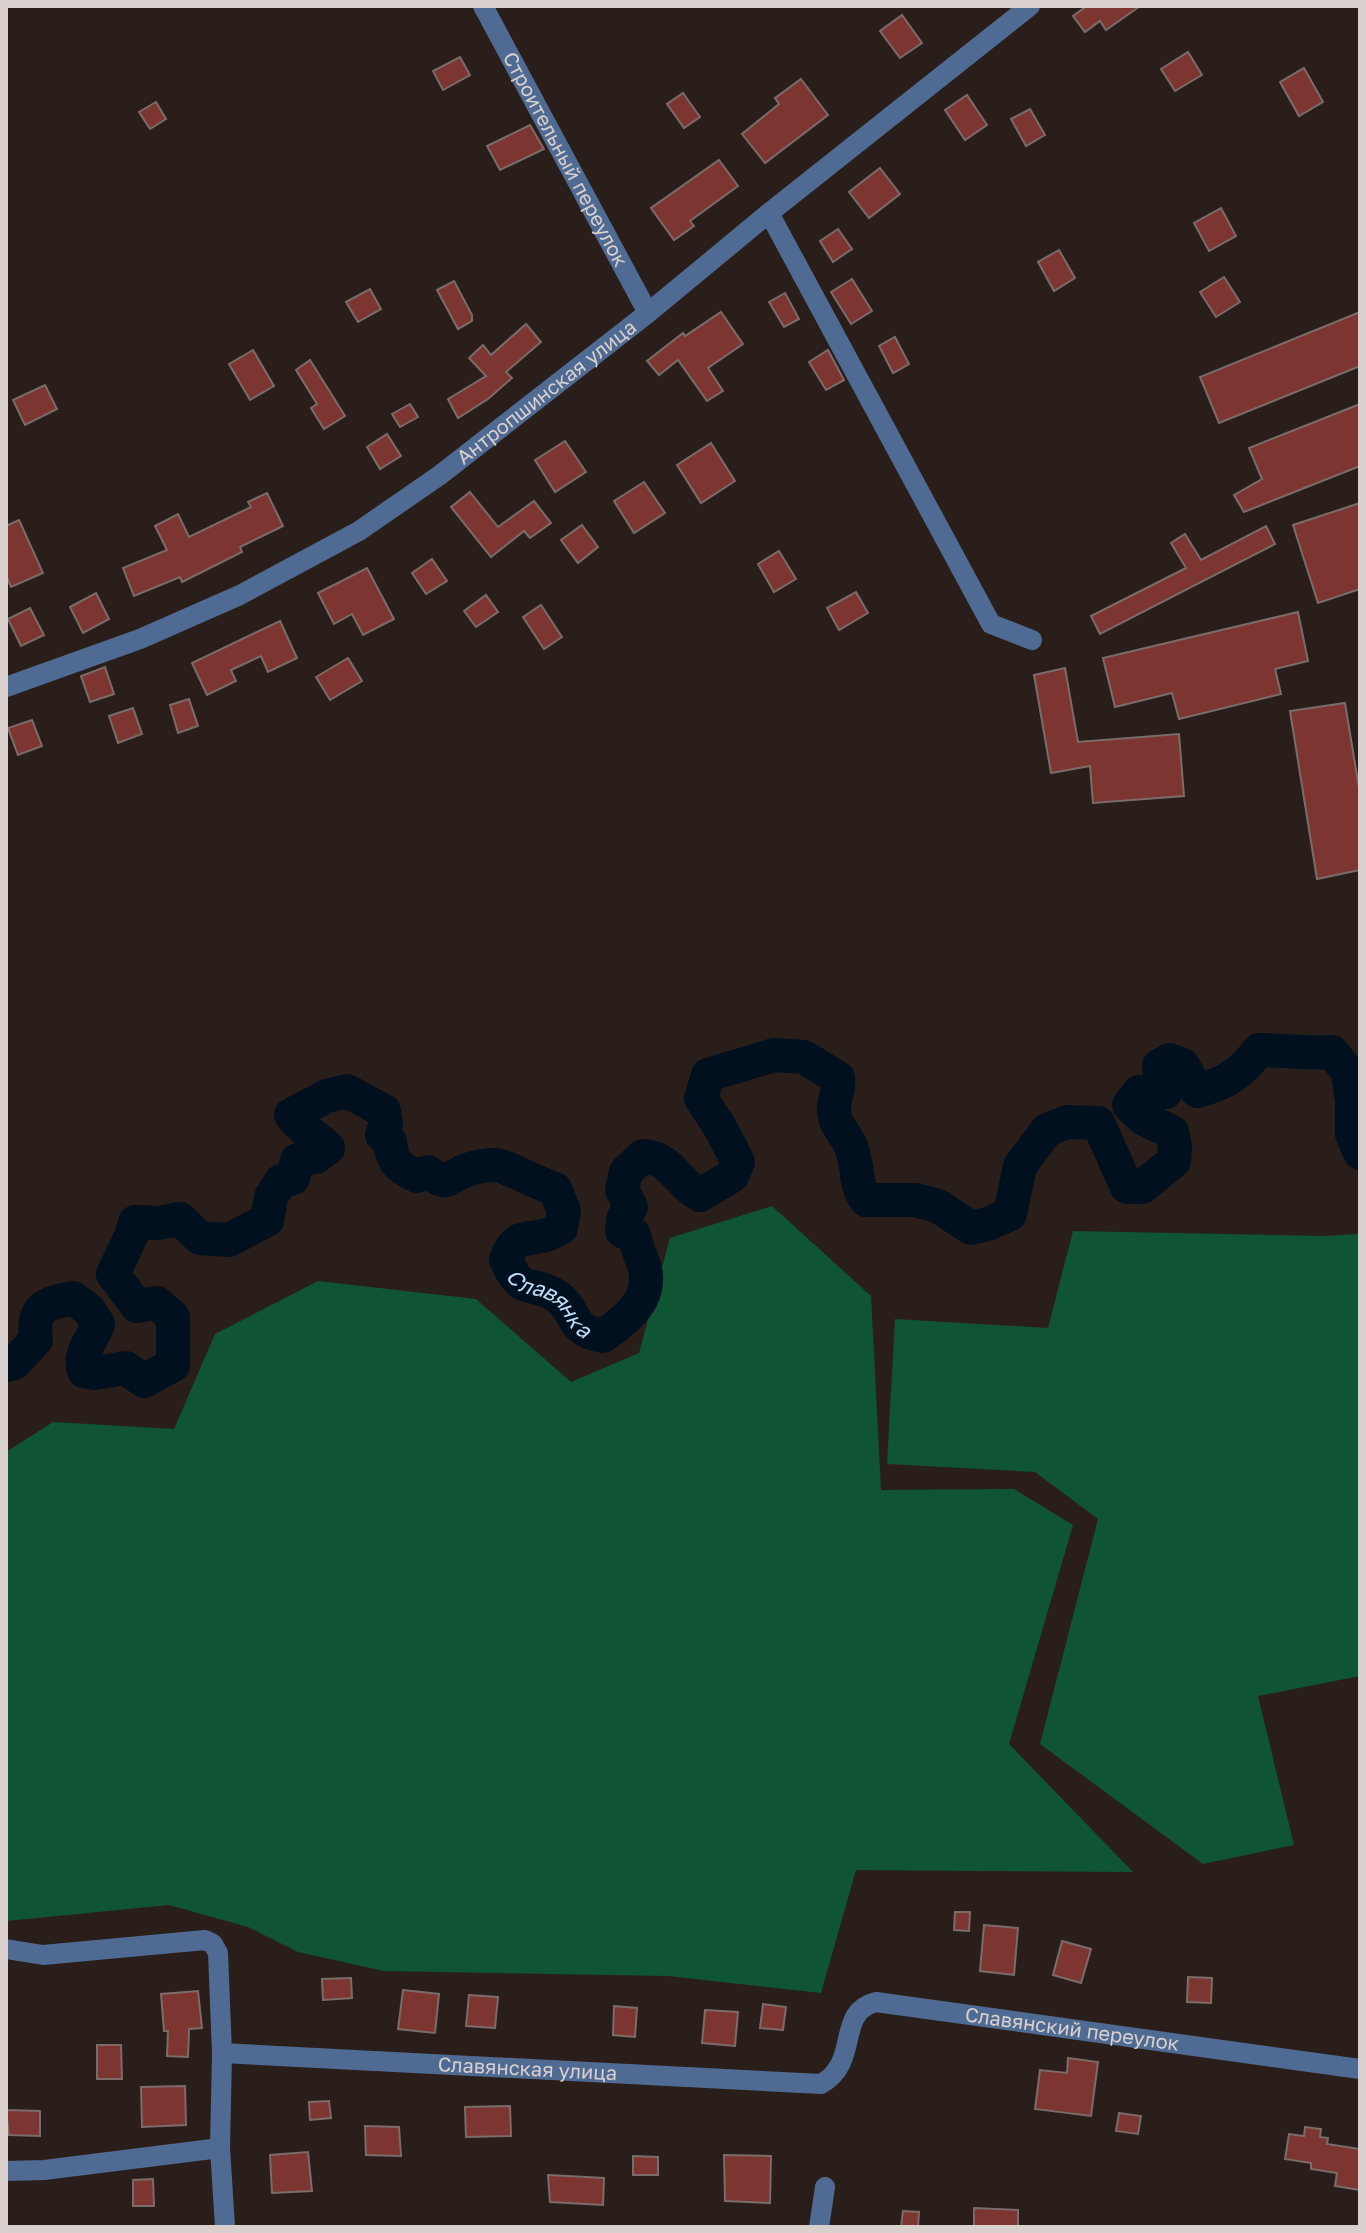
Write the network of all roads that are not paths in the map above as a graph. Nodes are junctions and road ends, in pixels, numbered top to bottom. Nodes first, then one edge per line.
1 (483, 6) edge
2 (1030, 6) edge
3 (769, 213) junction
4 (648, 313) junction
5 (1032, 640) dead end
6 (6, 687) edge
7 (6, 1949) edge
8 (222, 2053) junction
9 (1360, 2069) edge
10 (833, 2078) joint
11 (220, 2148) junction
12 (6, 2171) edge
13 (825, 2187) dead end
14 (225, 2227) edge
15 (819, 2227) edge

1 - 4 street, Строительный переулок
2 - 3 street, Антропшинская улица
3 - 4 street, Антропшинская улица
3 - 5 street
4 - 6 street, Антропшинская улица
7 - 8 street
8 - 10 street, Славянская улица
8 - 11 street
9 - 10 street, Славянский переулок
11 - 12 street
11 - 14 street
13 - 15 street

